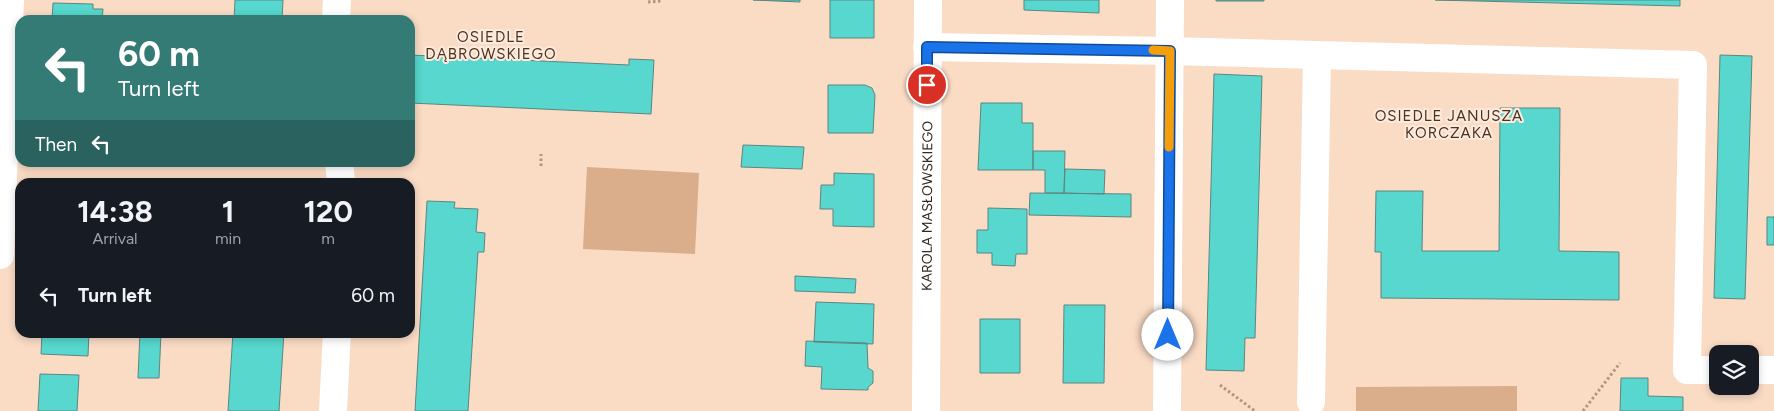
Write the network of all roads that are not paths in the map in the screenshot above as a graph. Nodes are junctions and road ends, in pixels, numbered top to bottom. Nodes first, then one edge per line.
1 (10, 0) edge
2 (337, 0) edge
3 (928, 0) edge
4 (1170, 0) edge
5 (336, 15) edge
6 (927, 47) junction
7 (1170, 51) junction
8 (1317, 55) junction
9 (0, 255) edge
10 (337, 338) edge
11 (1709, 370) edge
12 (1759, 370) edge
13 (1774, 370) edge
14 (1312, 402) dead end
15 (333, 411) edge
16 (926, 411) edge
17 (1167, 411) edge

1 - 9 street
2 - 5 street
3 - 6 street, KAROLA MASŁOWSKIEGO
4 - 7 street
6 - 7 street
6 - 16 street, KAROLA MASŁOWSKIEGO
7 - 8 street
7 - 17 street
8 - 11 street
8 - 14 street
10 - 15 street
12 - 13 street

